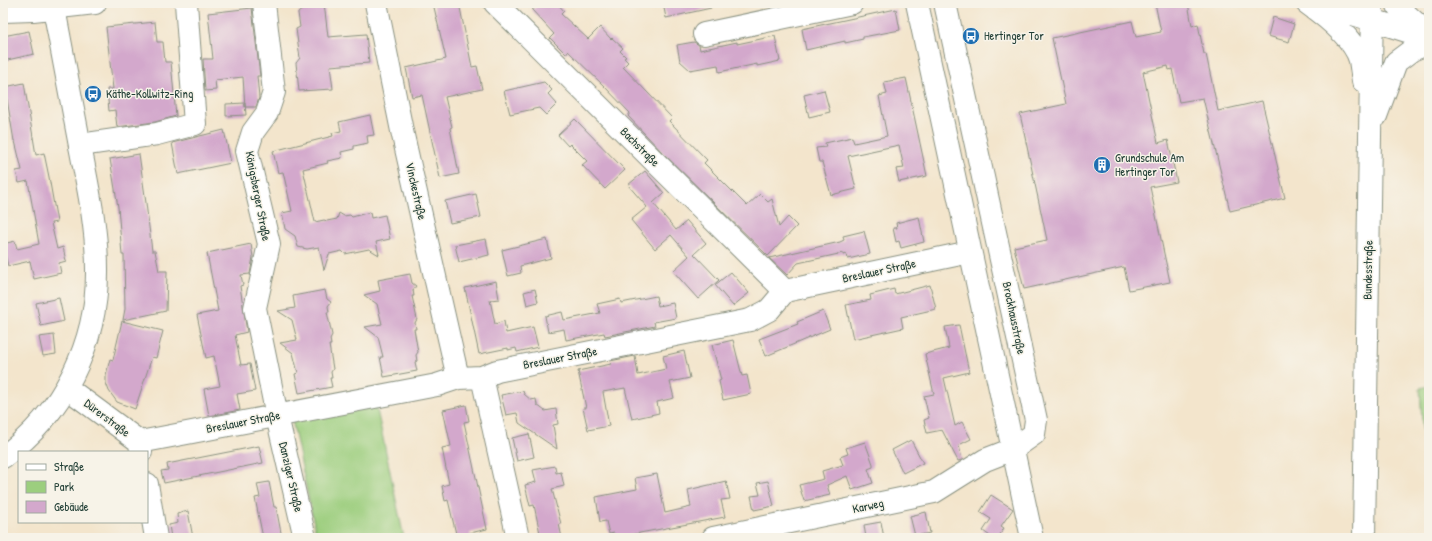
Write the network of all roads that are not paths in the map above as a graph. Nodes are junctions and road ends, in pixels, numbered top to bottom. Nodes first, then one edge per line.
1 (95, 3) edge
2 (186, 3) edge
3 (264, 3) edge
4 (376, 3) edge
5 (496, 3) edge
6 (852, 3) edge
7 (917, 3) edge
8 (945, 3) edge
9 (1307, 3) edge
10 (1316, 3) edge
11 (1397, 3) edge
12 (54, 5) edge
13 (3, 11) edge
14 (772, 11) edge
15 (1372, 12) edge
16 (704, 34) dead end
17 (1429, 35) edge
18 (1429, 38) edge
19 (1429, 43) edge
20 (1370, 130) junction
21 (80, 145) junction
22 (984, 176) junction
23 (954, 178) junction
24 (970, 252) junction
25 (785, 291) junction
26 (482, 377) junction
27 (458, 378) junction
28 (67, 388) junction
29 (277, 416) junction
30 (141, 447) edge
31 (1013, 449) junction
32 (3, 457) edge
33 (148, 490) edge
34 (156, 538) edge
35 (305, 538) edge
36 (518, 538) edge
37 (714, 538) edge
38 (1032, 538) edge
39 (1364, 538) edge

1 - 12 street
2 - 21 street
3 - 29 street, Königsberger Straße
4 - 27 street, Vinckestraße
5 - 25 street, Bachstraße
6 - 14 street
7 - 23 street
8 - 22 street, Brockhausstraße
9 - 20 street
10 - 15 street
11 - 17 street
12 - 13 street
12 - 21 street
14 - 16 street
15 - 18 street
15 - 20 street, Bundesstraße
19 - 20 street
20 - 39 street, Bundesstraße
21 - 28 street
22 - 23 street
22 - 31 street, Brockhausstraße
23 - 24 street
24 - 25 street, Breslauer Straße
24 - 31 street
25 - 26 street, Breslauer Straße
26 - 27 street, Breslauer Straße
26 - 36 street
27 - 29 street, Breslauer Straße
28 - 30 street, Dürerstraße
28 - 32 street
29 - 30 street, Breslauer Straße
29 - 35 street, Danziger Straße
31 - 37 street, Karweg
31 - 38 street
33 - 34 street

